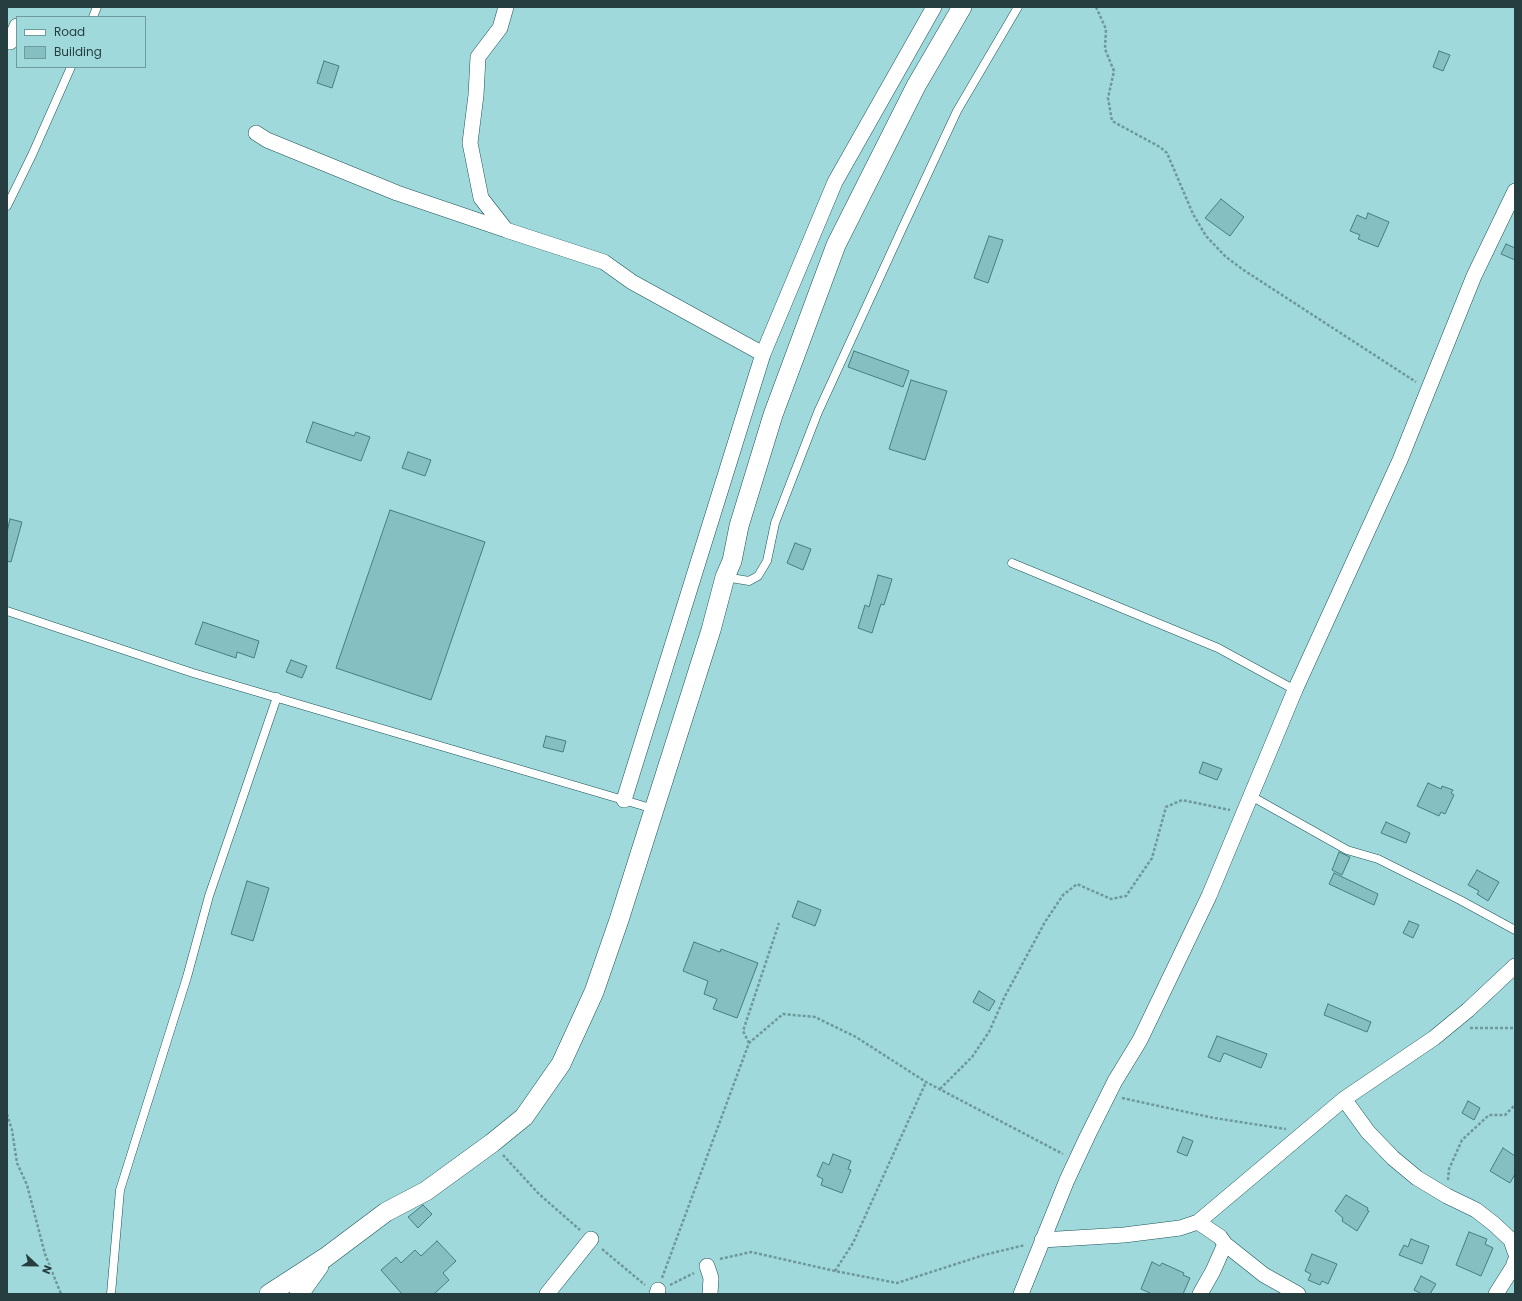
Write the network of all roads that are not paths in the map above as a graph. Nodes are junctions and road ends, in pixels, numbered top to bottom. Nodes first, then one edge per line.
1 (506, 7) edge
2 (934, 7) edge
3 (962, 7) edge
4 (1018, 7) edge
5 (16, 28) edge
6 (7, 42) edge
7 (71, 68) edge
8 (256, 133) dead end
9 (1515, 191) edge
10 (7, 206) edge
11 (506, 230) junction
12 (763, 354) junction
13 (1012, 563) dead end
14 (725, 577) junction
15 (7, 611) edge
16 (1295, 690) junction
17 (278, 697) junction
18 (1252, 796) junction
19 (624, 800) junction
20 (654, 809) junction
21 (1515, 930) edge
22 (1515, 966) edge
23 (1344, 1099) junction
24 (1198, 1222) junction
25 (591, 1239) road end
26 (1042, 1240) junction
27 (1225, 1244) junction
28 (1515, 1252) edge
29 (326, 1257) junction
30 (1515, 1261) edge
31 (707, 1266) road end
32 (111, 1294) edge
33 (269, 1294) edge
34 (299, 1294) edge
35 (546, 1294) edge
36 (710, 1294) edge
37 (1021, 1294) edge
38 (1200, 1294) edge
39 (1298, 1294) edge
40 (1496, 1294) edge

1 - 11 street
2 - 12 street
3 - 14 street
4 - 14 lane
5 - 6 street
7 - 10 lane
8 - 11 street
9 - 16 street
11 - 12 street
12 - 19 street
13 - 16 lane
14 - 20 street
15 - 17 lane
16 - 18 street
17 - 19 lane
17 - 32 lane
18 - 21 lane
18 - 26 street
19 - 20 lane
20 - 29 street
22 - 23 street
23 - 24 street
23 - 28 street
24 - 26 street
24 - 27 street
25 - 35 street
26 - 37 street
27 - 38 street
27 - 39 street
29 - 33 street
29 - 34 street
30 - 40 street
31 - 36 street

